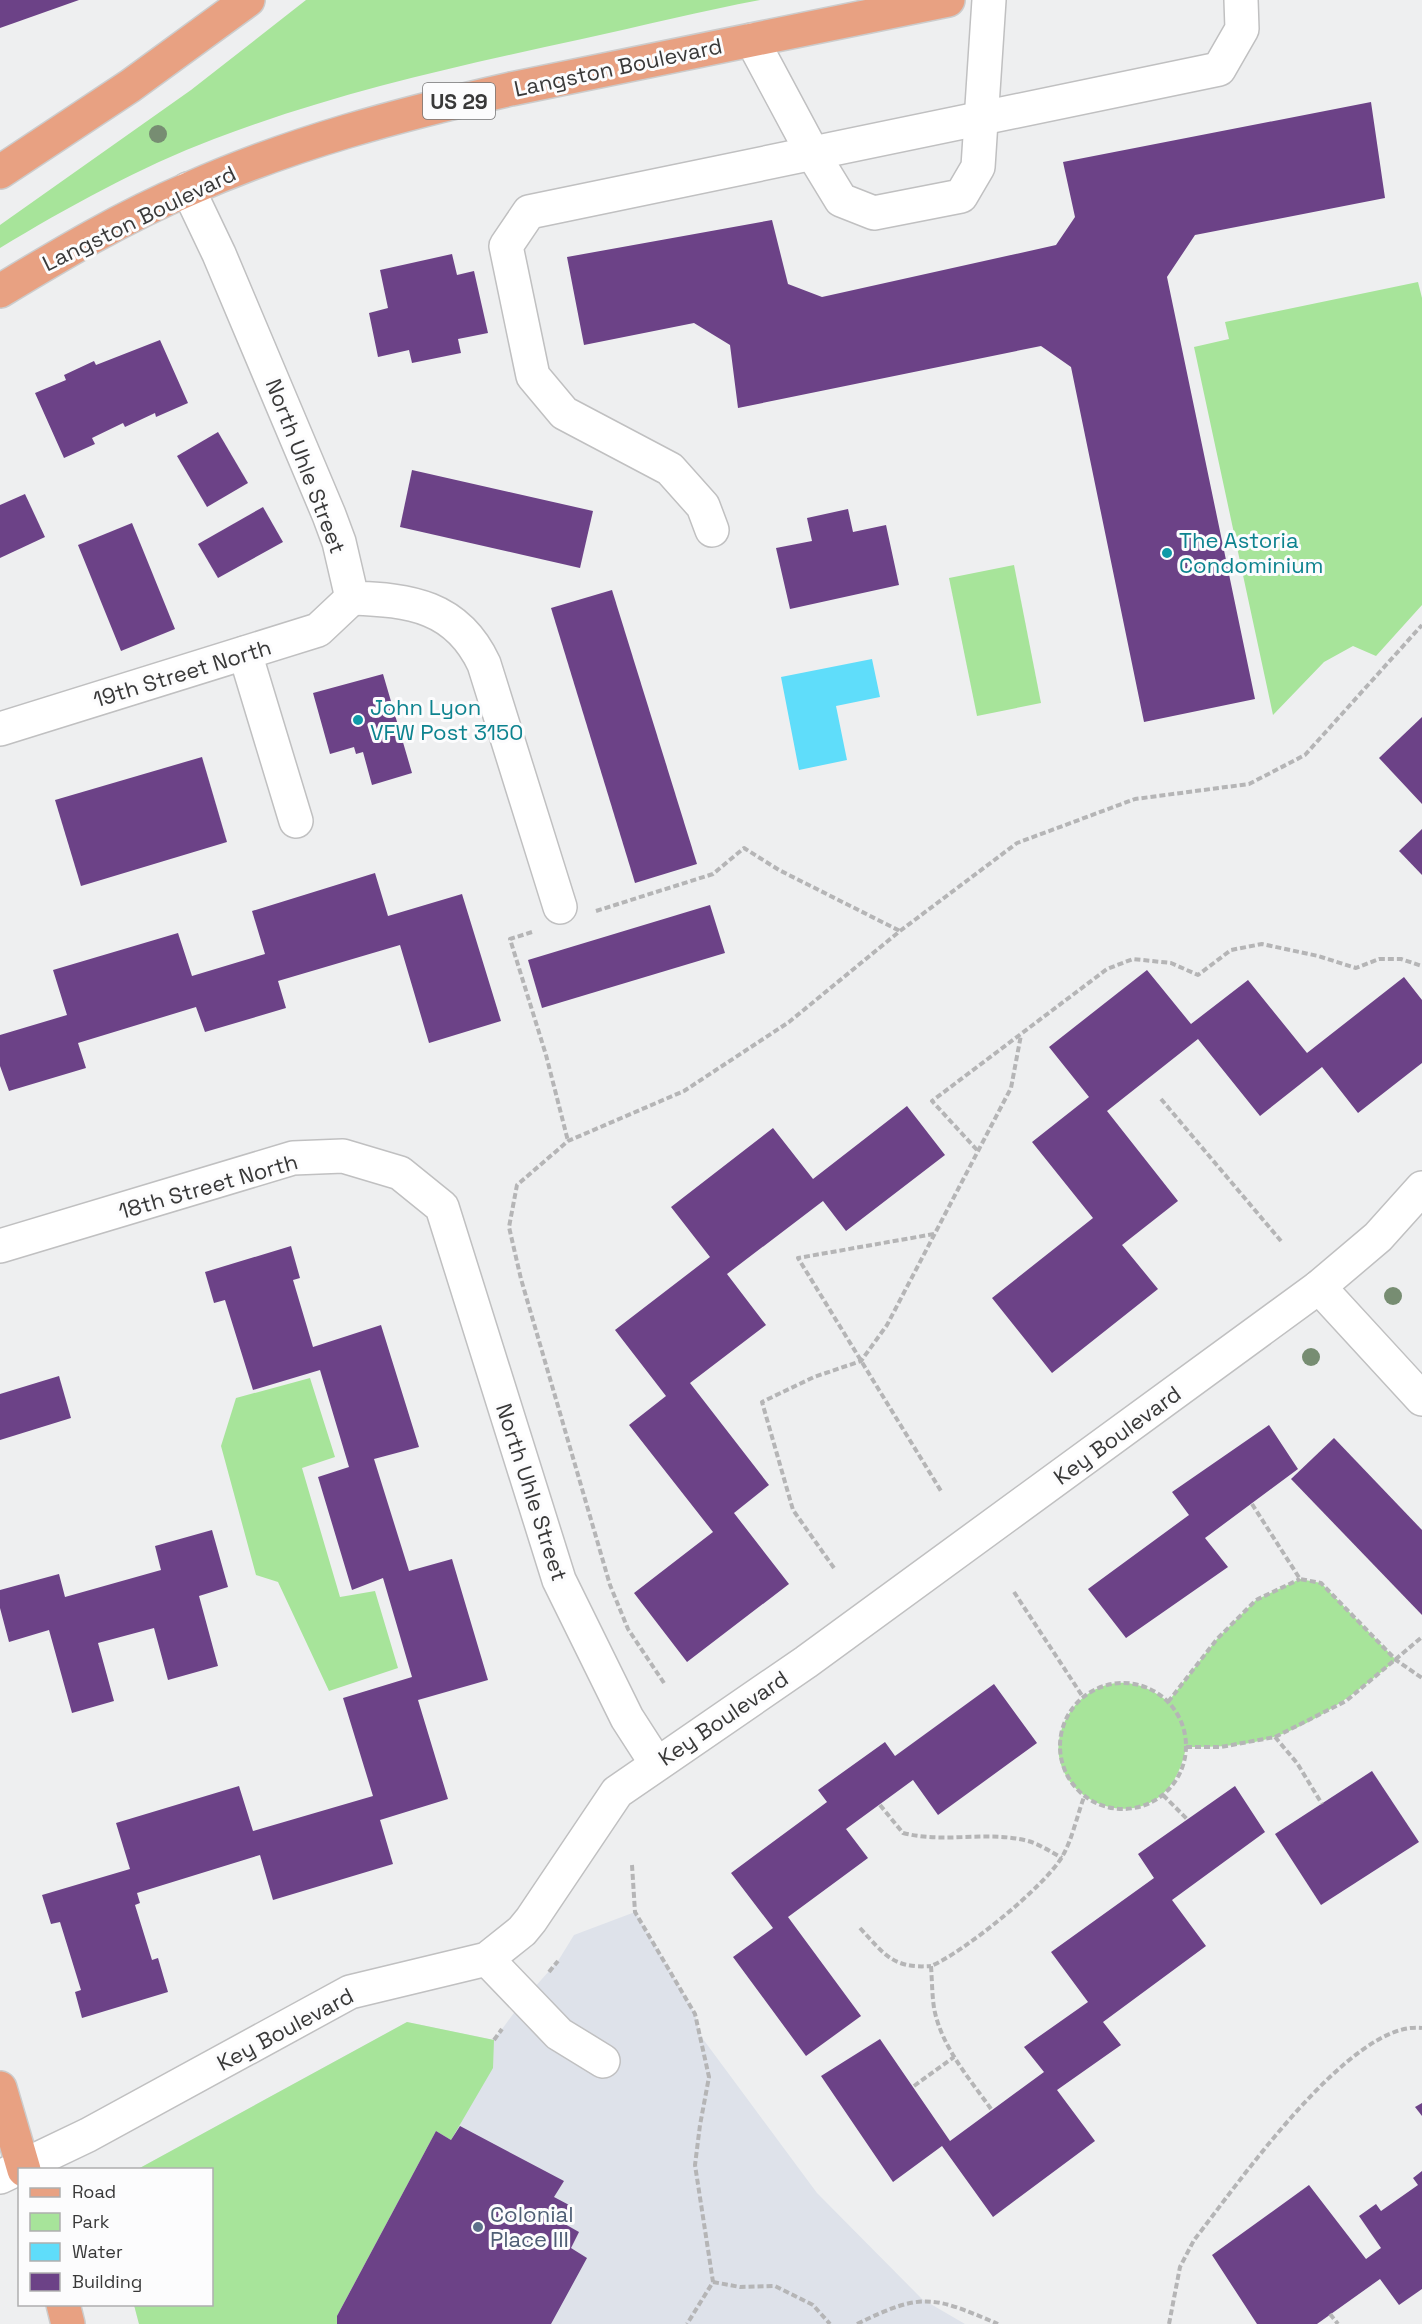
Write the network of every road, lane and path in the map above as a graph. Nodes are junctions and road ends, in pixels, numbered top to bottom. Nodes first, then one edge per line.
1 (248, 0) edge
2 (948, 0) edge
3 (989, 0) edge
4 (1242, 0) edge
5 (752, 40) junction
6 (981, 118) junction
7 (813, 154) junction
8 (0, 172) edge
9 (188, 189) junction
10 (0, 291) edge
11 (712, 530) dead end
12 (352, 598) junction
13 (1422, 626) edge
14 (245, 653) junction
15 (0, 729) edge
16 (296, 821) dead end
17 (563, 917) junction
18 (900, 931) junction
19 (1422, 966) edge
20 (1020, 1035) junction
21 (1161, 1099) dead end
22 (568, 1141) junction
23 (977, 1150) junction
24 (1422, 1188) edge
25 (442, 1207) joint
26 (934, 1234) junction
27 (1281, 1241) dead end
28 (0, 1246) edge
29 (1319, 1287) junction
30 (861, 1361) junction
31 (1422, 1400) edge
32 (942, 1491) dead end
33 (1252, 1504) dead end
34 (834, 1568) dead end
35 (1300, 1579) junction
36 (1014, 1592) dead end
37 (1422, 1637) edge
38 (1396, 1660) junction
39 (1422, 1678) edge
40 (664, 1683) dead end
41 (1083, 1697) junction
42 (1168, 1702) junction
43 (1275, 1737) junction
44 (1186, 1747) junction
45 (656, 1763) junction
46 (1163, 1795) junction
47 (1084, 1797) junction
48 (1322, 1804) dead end
49 (880, 1805) dead end
50 (1188, 1820) dead end
51 (1062, 1858) junction
52 (632, 1865) dead end
53 (860, 1928) dead end
54 (487, 1959) junction
55 (932, 1966) junction
56 (1422, 2028) edge
57 (954, 2057) junction
58 (603, 2061) dead end
59 (914, 2086) dead end
60 (0, 2088) edge
61 (991, 2109) dead end
62 (21, 2168) edge
63 (15, 2171) edge
64 (713, 2282) junction
65 (64, 2306) edge
66 (1330, 2314) dead end
67 (68, 2324) edge
68 (687, 2324) edge
69 (830, 2324) edge
70 (857, 2324) edge
71 (998, 2324) edge
72 (1169, 2324) edge
73 (1338, 2324) edge

1 - 8 main road
2 - 5 main road, Langston Boulevard / US 29
3 - 6 street
4 - 6 street
5 - 7 street
5 - 9 main road, Langston Boulevard / US 29
6 - 7 street
6 - 7 street
7 - 11 street
9 - 10 main road, Langston Boulevard / US 29
9 - 12 street, North Uhle Street
12 - 14 street, 19th Street North
12 - 17 street
13 - 18 path
14 - 15 street, 19th Street North
14 - 16 street
17 - 18 path
17 - 22 path
18 - 22 path
19 - 20 path
20 - 23 path
20 - 23 path
21 - 27 path
22 - 40 path
23 - 26 path
24 - 29 street, Key Boulevard
25 - 28 street, 18th Street North
25 - 45 street, North Uhle Street
26 - 30 path
26 - 30 path
29 - 31 street
29 - 45 street, Key Boulevard
30 - 32 path
30 - 34 path
33 - 35 path
35 - 38 path
35 - 42 path
36 - 41 path
37 - 38 path
38 - 39 path
38 - 43 path
41 - 42 path
41 - 47 path
42 - 44 path
43 - 44 path
43 - 48 path
44 - 46 path
45 - 54 street, Key Boulevard
46 - 47 path
46 - 50 path
47 - 51 path
49 - 51 path
51 - 55 path
52 - 64 path
53 - 55 path
54 - 58 street
54 - 62 street, Key Boulevard
55 - 57 path
56 - 72 path
57 - 59 path
57 - 61 path
60 - 63 main road
64 - 68 path
64 - 69 path
65 - 67 main road
66 - 73 path
70 - 71 path

